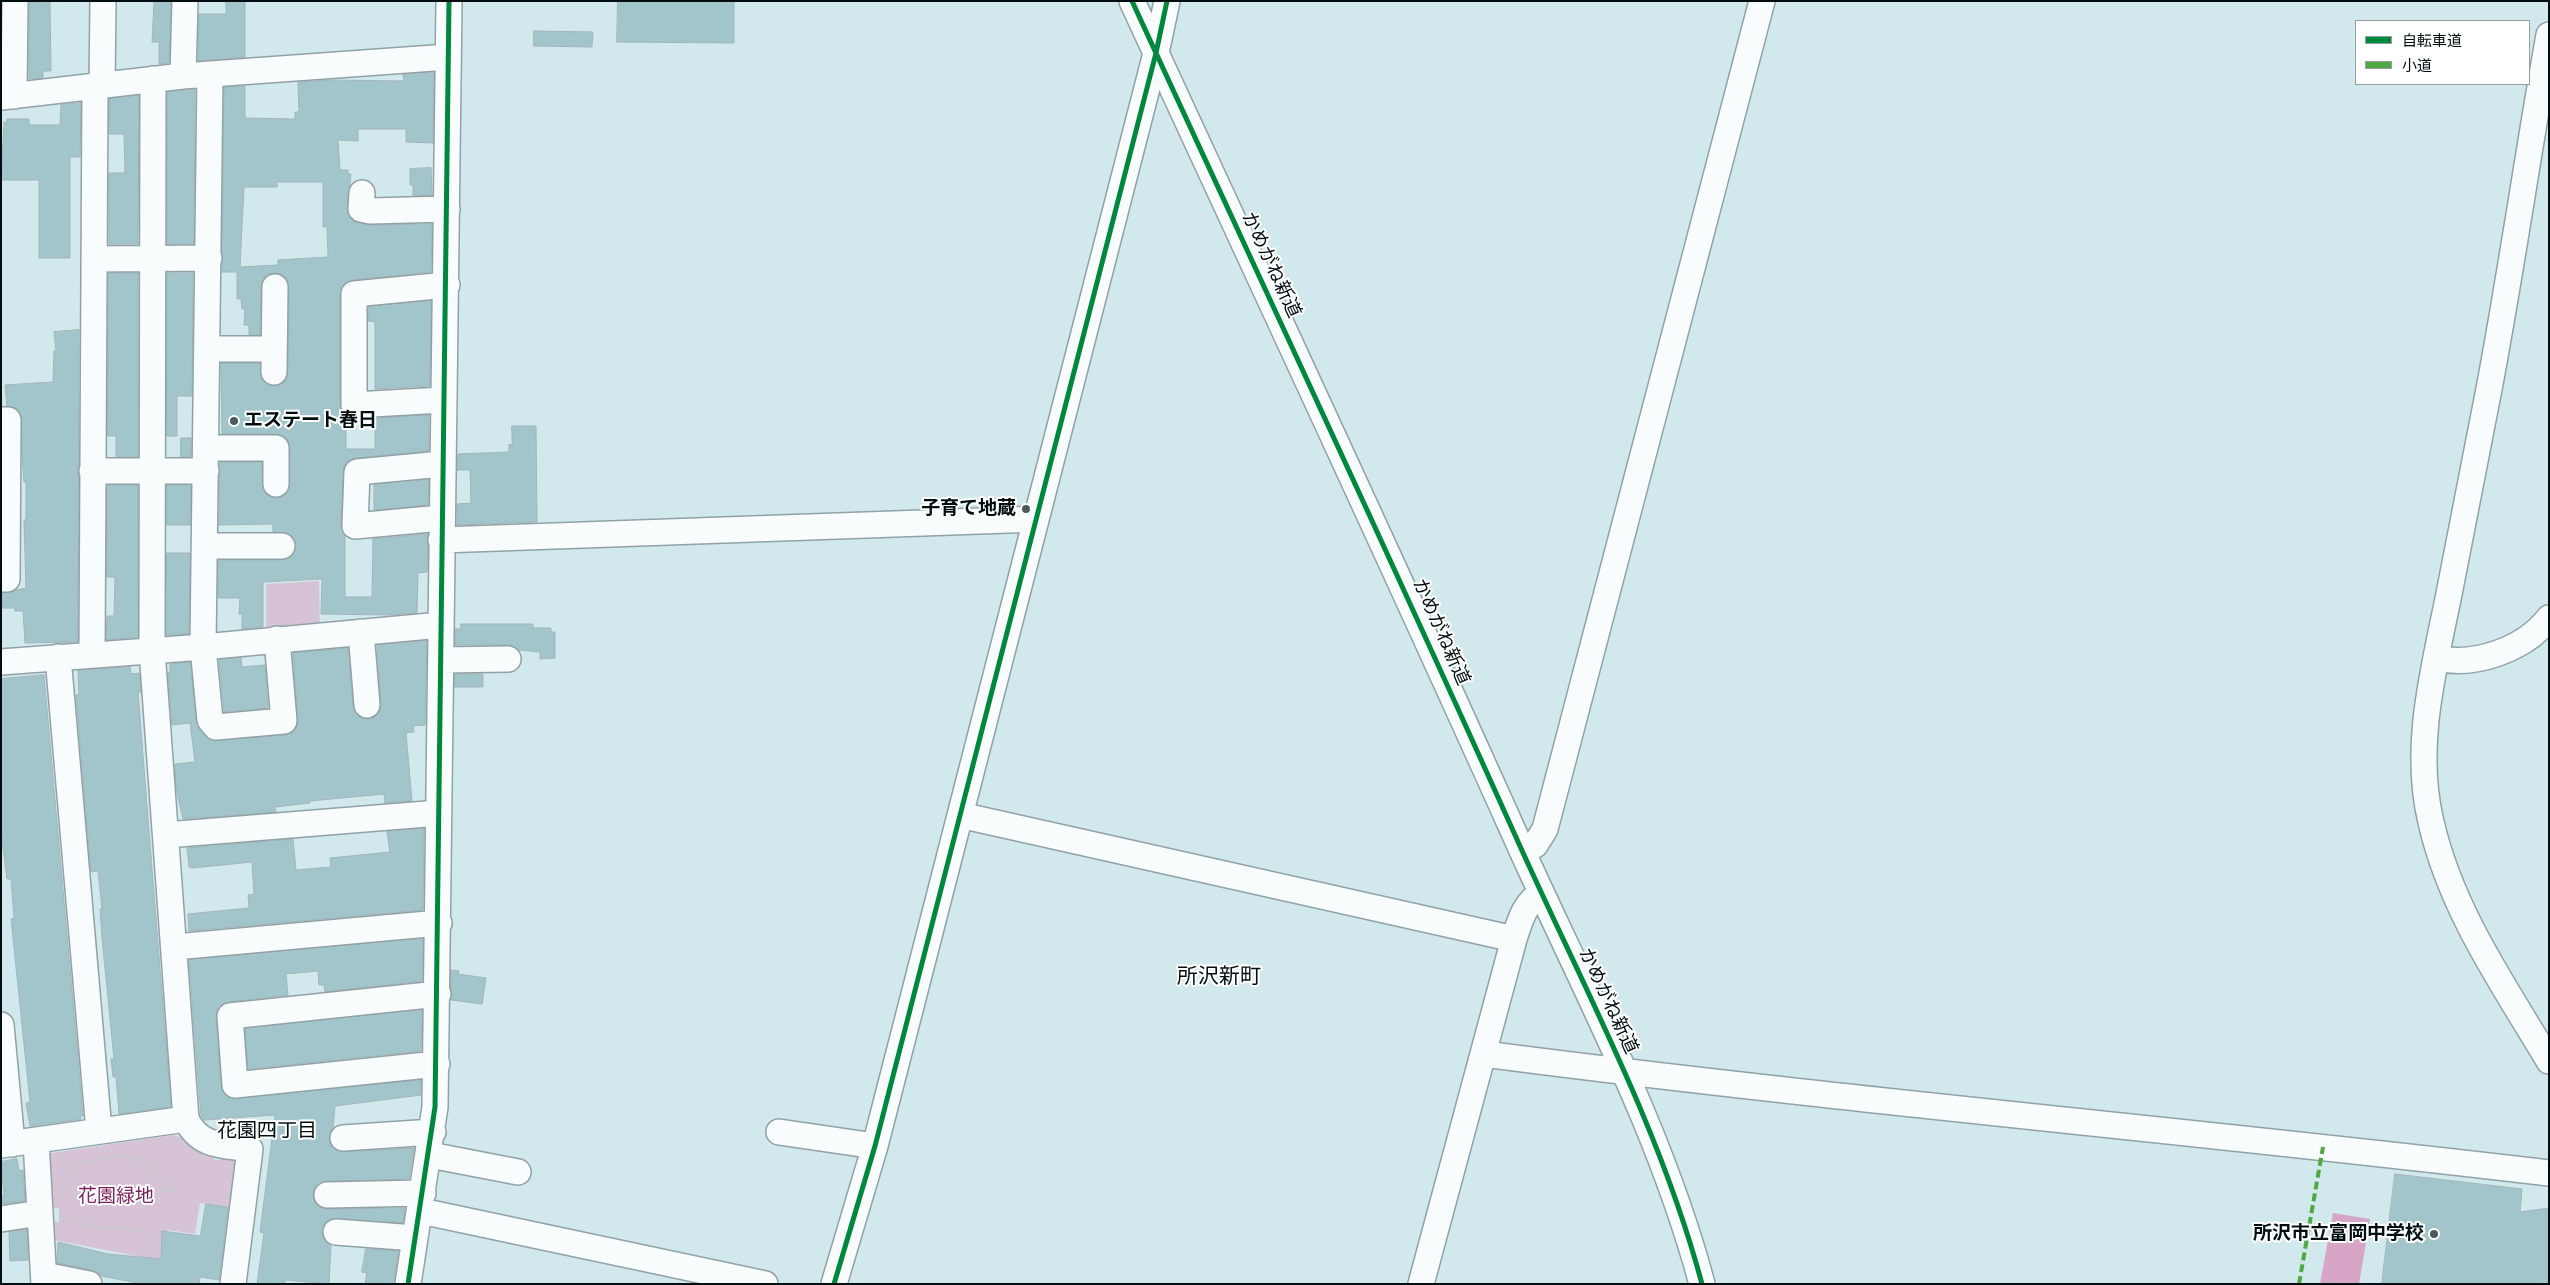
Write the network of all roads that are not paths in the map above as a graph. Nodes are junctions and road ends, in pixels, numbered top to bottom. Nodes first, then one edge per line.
1 (15, 1) edge
2 (103, 1) edge
3 (185, 1) edge
4 (449, 1) edge
5 (1132, 1) edge
6 (1167, 1) edge
7 (1762, 1) edge
8 (2549, 35) edge
9 (1156, 53) junction
10 (448, 58) junction
11 (210, 75) junction
12 (183, 76) junction
13 (153, 79) junction
14 (99, 87) junction
15 (8, 97) edge
16 (362, 193) dead end
17 (447, 209) junction
18 (153, 258) junction
19 (209, 258) junction
20 (94, 259) junction
21 (447, 285) junction
22 (275, 287) dead end
23 (208, 349) junction
24 (442, 400) junction
25 (1, 420) edge
26 (207, 460) junction
27 (442, 464) junction
28 (151, 471) junction
29 (92, 472) junction
30 (276, 484) dead end
31 (1036, 518) junction
32 (441, 529) junction
33 (205, 546) junction
34 (282, 546) dead end
35 (1, 580) edge
36 (2549, 618) edge
37 (441, 625) junction
38 (361, 632) junction
39 (277, 639) junction
40 (203, 647) junction
41 (152, 650) junction
42 (92, 654) junction
43 (58, 657) junction
44 (2436, 658) junction
45 (508, 659) dead end
46 (441, 660) junction
47 (1, 662) edge
48 (367, 706) dead end
49 (439, 813) junction
50 (960, 815) junction
51 (166, 835) junction
52 (1523, 852) junction
53 (1541, 893) junction
54 (439, 923) junction
55 (1514, 939) junction
56 (175, 947) junction
57 (438, 994) junction
58 (1, 1025) edge
59 (1484, 1054) junction
60 (2549, 1061) edge
61 (437, 1064) junction
62 (1625, 1072) junction
63 (186, 1119) junction
64 (99, 1131) junction
65 (779, 1132) dead end
66 (343, 1138) dead end
67 (16, 1143) edge
68 (431, 1143) junction
69 (875, 1146) junction
70 (518, 1172) dead end
71 (2549, 1173) edge
72 (327, 1196) dead end
73 (422, 1202) junction
74 (51, 1211) junction
75 (1, 1219) edge
76 (336, 1232) dead end
77 (415, 1238) junction
78 (44, 1280) edge
79 (89, 1284) edge
80 (233, 1284) edge
81 (408, 1284) edge
82 (765, 1284) edge
83 (834, 1284) edge
84 (1421, 1284) edge
85 (1702, 1284) edge

1 - 15 street
2 - 14 street
3 - 12 street
4 - 10 street
5 - 9 street, かめがね新道
6 - 9 street
7 - 52 street
8 - 44 street
9 - 31 street
9 - 52 street, かめがね新道
10 - 11 street
10 - 17 street
11 - 12 street
11 - 19 street
12 - 13 street
13 - 14 street
13 - 18 street
14 - 15 street
14 - 20 street
16 - 17 street
17 - 21 street
18 - 19 street
18 - 20 street
18 - 28 street
19 - 23 street
20 - 29 street
21 - 24 street
21 - 24 street
22 - 23 street
23 - 26 street
24 - 27 street
25 - 35 street
26 - 28 street
26 - 30 street
26 - 33 street
27 - 32 street
27 - 32 street
28 - 29 street
28 - 41 street
29 - 42 street
31 - 32 street
31 - 50 street
32 - 37 street
33 - 34 street
33 - 40 street
36 - 44 street
37 - 38 street
37 - 46 street
38 - 39 street
38 - 48 street
39 - 40 street
39 - 40 street
40 - 41 street
41 - 42 street
41 - 51 street
42 - 43 street
43 - 47 street
43 - 64 street
44 - 60 street
45 - 46 street
46 - 49 street
49 - 51 street
49 - 54 street
50 - 55 street
50 - 69 street
51 - 56 street
52 - 53 street, かめがね新道
53 - 55 street
53 - 62 street, かめがね新道
54 - 56 street
54 - 57 street
55 - 59 street
56 - 63 street
57 - 61 street
57 - 61 street
58 - 67 street
59 - 62 street
59 - 84 street
61 - 68 street
62 - 71 street
62 - 85 street, かめがね新道
63 - 64 street
63 - 80 street
64 - 67 street
65 - 69 street
66 - 68 street
67 - 74 street
68 - 70 street
68 - 73 street
69 - 83 street
72 - 73 street
73 - 77 street
73 - 82 street
74 - 75 street
74 - 78 street
76 - 77 street
77 - 81 street
78 - 79 street

